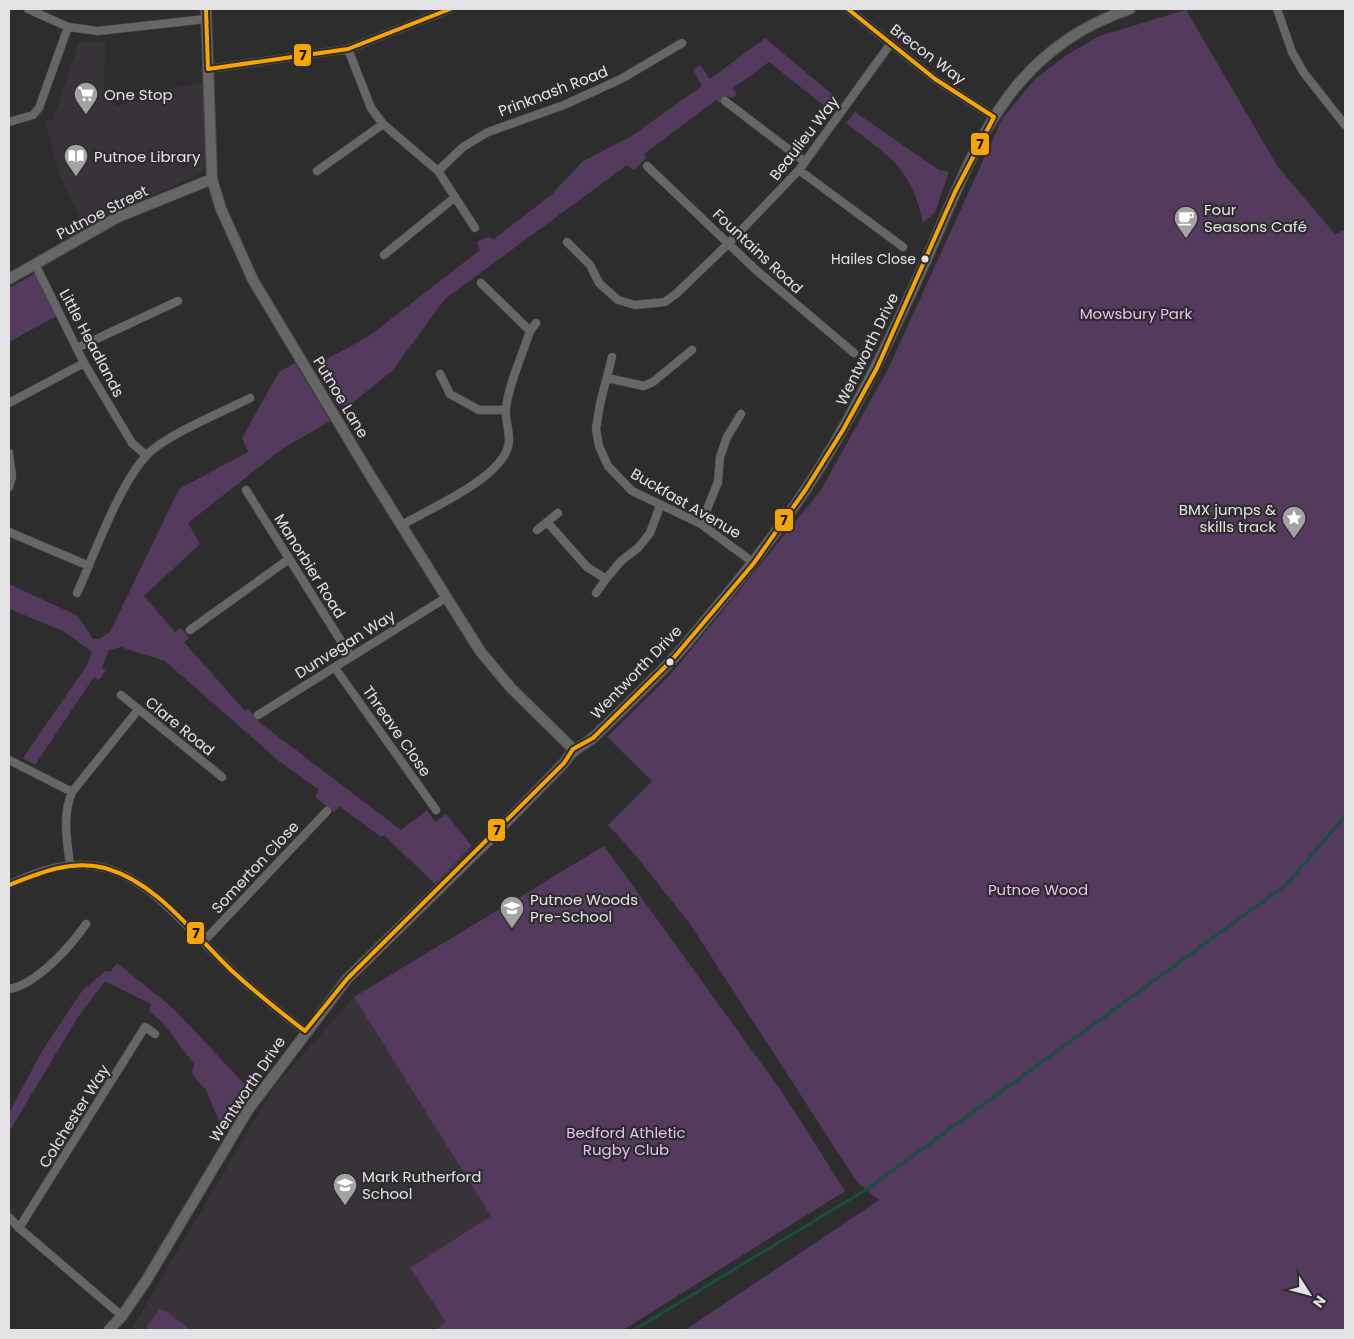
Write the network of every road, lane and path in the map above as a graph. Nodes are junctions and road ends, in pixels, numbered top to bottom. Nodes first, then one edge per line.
1 (28, 9) edge
2 (450, 9) edge
3 (848, 9) edge
4 (1130, 9) edge
5 (1277, 9) edge
6 (206, 14) edge
7 (68, 27) junction
8 (682, 43) dead end
9 (891, 43) junction
10 (348, 49) junction
11 (208, 69) junction
12 (725, 101) dead end
13 (994, 117) junction
14 (9, 122) edge
15 (383, 124) junction
16 (1345, 124) edge
17 (805, 162) junction
18 (647, 166) dead end
19 (799, 170) junction
20 (317, 171) dead end
21 (438, 171) junction
22 (212, 179) junction
23 (454, 198) junction
24 (475, 228) dead end
25 (567, 242) dead end
26 (729, 243) junction
27 (903, 247) dead end
28 (384, 255) dead end
29 (35, 264) junction
30 (9, 279) edge
31 (481, 283) dead end
32 (501, 288) dead end
33 (494, 295) junction
34 (178, 301) dead end
35 (536, 323) dead end
36 (530, 331) junction
37 (77, 348) junction
38 (692, 350) dead end
39 (854, 353) dead end
40 (612, 357) dead end
41 (84, 363) junction
42 (440, 374) dead end
43 (607, 378) junction
44 (250, 398) dead end
45 (9, 403) edge
46 (506, 410) junction
47 (741, 414) dead end
48 (9, 452) edge
49 (146, 455) junction
50 (9, 487) edge
51 (246, 490) dead end
52 (660, 506) junction
53 (558, 513) dead end
54 (547, 522) junction
55 (701, 524) junction
56 (402, 525) junction
57 (537, 530) dead end
58 (9, 532) edge
59 (289, 560) junction
60 (754, 562) junction
61 (89, 566) junction
62 (606, 579) junction
63 (77, 593) dead end
64 (596, 593) dead end
65 (447, 597) junction
66 (190, 630) dead end
67 (351, 657) junction
68 (336, 668) junction
69 (121, 695) dead end
70 (138, 710) junction
71 (258, 715) dead end
72 (573, 749) junction
73 (9, 760) edge
74 (222, 777) dead end
75 (72, 792) junction
76 (327, 810) dead end
77 (436, 810) dead end
78 (70, 865) junction
79 (9, 885) edge
80 (86, 924) dead end
81 (203, 942) junction
82 (9, 989) edge
83 (305, 1031) junction
84 (155, 1034) dead end
85 (9, 1217) edge
86 (19, 1228) junction
87 (122, 1316) junction
88 (109, 1330) edge

1 - 7 street
2 - 10 street
3 - 9 street, Brecon Way
4 - 13 street, Wentworth Drive
5 - 16 street
6 - 7 street
6 - 11 street, Putnoe Lane
7 - 14 street
8 - 21 street, Prinknash Road
9 - 13 street, Brecon Way
9 - 17 street, Beaulieu Way
10 - 11 street
10 - 15 street
11 - 22 street, Putnoe Lane
12 - 17 street
13 - 60 street, Wentworth Drive
15 - 20 street
15 - 21 street
17 - 19 street, Beaulieu Way
18 - 26 street, Fountains Road
19 - 26 street, Beaulieu Way
19 - 27 street
21 - 23 street
22 - 29 street, Putnoe Street
22 - 56 street, Putnoe Lane
23 - 24 street
23 - 28 street
25 - 26 street, Beaulieu Way
26 - 39 street, Fountains Road
29 - 30 street, Putnoe Street
29 - 37 street, Little Headlands
31 - 33 street
32 - 33 street
33 - 36 street
34 - 37 street
35 - 36 street
36 - 46 street
37 - 41 street, Little Headlands
38 - 43 street
40 - 43 street, Buckfast Avenue
41 - 45 street
41 - 49 street, Little Headlands
42 - 46 street
43 - 52 street, Buckfast Avenue
44 - 49 street
46 - 56 street
47 - 55 street
48 - 50 street
49 - 61 street
51 - 59 street, Manorbier Road
52 - 55 street, Buckfast Avenue
52 - 62 street
53 - 54 street
54 - 57 street
54 - 62 street
55 - 60 street, Buckfast Avenue
56 - 65 street, Putnoe Lane
58 - 61 street
59 - 66 street
59 - 67 street, Manorbier Road
60 - 72 street, Wentworth Drive
61 - 63 street
62 - 64 street
65 - 67 street, Dunvegan Way
65 - 72 street, Putnoe Lane
67 - 68 street, Dunvegan Way
68 - 71 street, Dunvegan Way
68 - 77 street, Threave Close
69 - 70 street, Clare Road
70 - 74 street, Clare Road
70 - 75 street
72 - 83 street, Wentworth Drive
73 - 75 street
75 - 78 street
76 - 81 street, Somerton Close
78 - 79 street
78 - 81 street
80 - 82 street
81 - 83 street
83 - 87 street, Wentworth Drive
84 - 86 street, Colchester Way
85 - 86 street
86 - 87 street
87 - 88 street, Wentworth Drive

